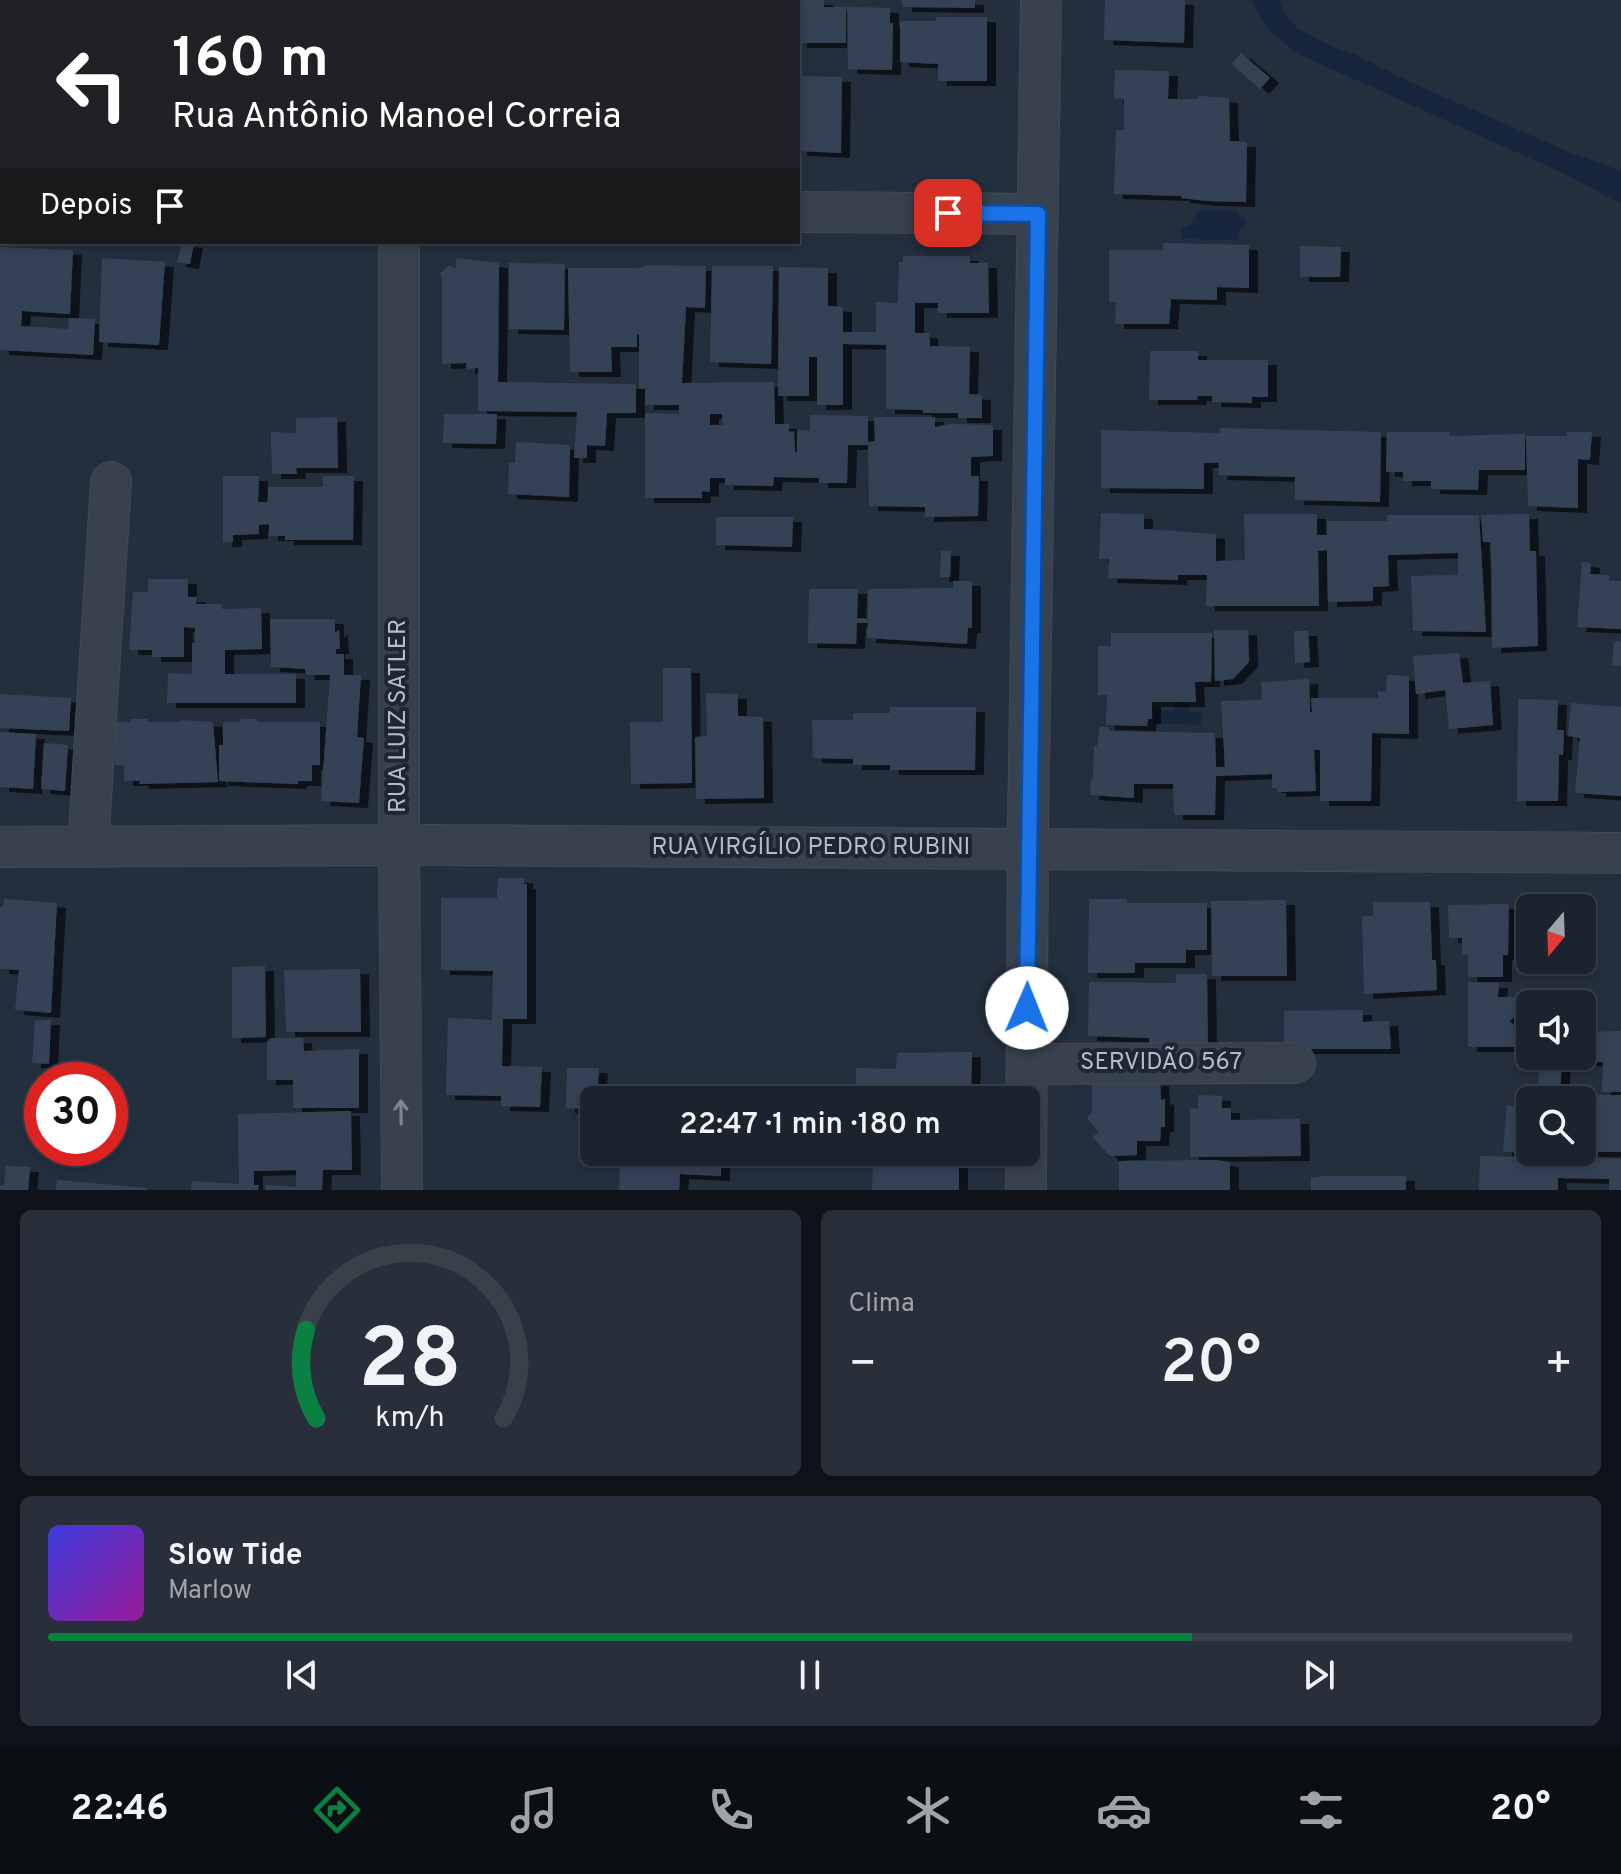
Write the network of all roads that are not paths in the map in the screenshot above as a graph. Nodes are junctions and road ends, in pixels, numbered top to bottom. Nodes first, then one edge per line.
1 (1041, 0) edge
2 (800, 212) edge
3 (1038, 214) junction
4 (399, 244) edge
5 (111, 482) dead end
6 (399, 845) junction
7 (0, 847) edge
8 (88, 847) junction
9 (1028, 849) junction
10 (1621, 853) edge
11 (1295, 1063) dead end
12 (1027, 1064) junction
13 (402, 1190) edge
14 (1026, 1190) edge

1 - 3 street
2 - 3 street
3 - 9 street
4 - 6 street, RUA LUIZ SATLER
5 - 8 street
6 - 8 street, RUA VIRGÍLIO PEDRO RUBINI
6 - 9 street, RUA VIRGÍLIO PEDRO RUBINI
13 -> 6 street, RUA LUIZ SATLER
7 - 8 street, RUA VIRGÍLIO PEDRO RUBINI
9 - 10 street, RUA VIRGÍLIO PEDRO RUBINI
9 - 12 street
11 - 12 street, SERVIDÃO 567
12 - 14 street

